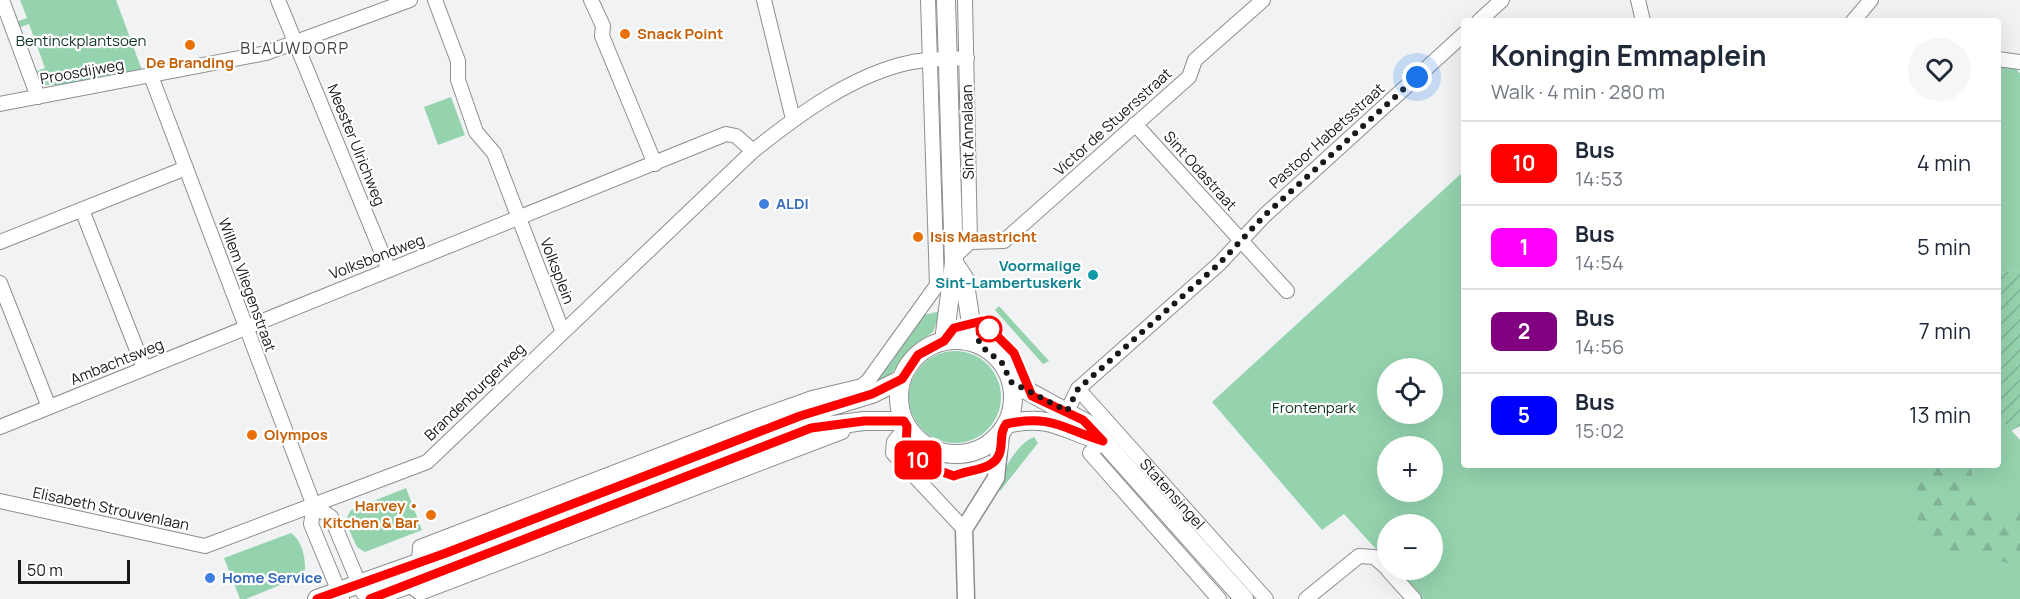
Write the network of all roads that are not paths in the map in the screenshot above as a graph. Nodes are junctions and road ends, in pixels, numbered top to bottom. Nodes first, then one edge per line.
1 (2, 0) edge
2 (279, 0) edge
3 (410, 0) edge
4 (435, 0) edge
5 (591, 0) edge
6 (764, 0) edge
7 (928, 0) edge
8 (946, 0) edge
9 (965, 0) edge
10 (1263, 0) edge
11 (1502, 0) edge
12 (1638, 0) edge
13 (1871, 0) edge
14 (1482, 18) edge
15 (1643, 18) edge
16 (1856, 18) edge
17 (1461, 37) edge
18 (298, 43) junction
19 (967, 58) junction
20 (2001, 59) edge
21 (939, 60) junction
22 (2020, 62) edge
23 (151, 76) junction
24 (38, 97) junction
25 (0, 104) edge
26 (794, 119) junction
27 (1135, 123) junction
28 (753, 151) junction
29 (655, 164) junction
30 (186, 168) junction
31 (82, 210) junction
32 (520, 219) junction
33 (1241, 241) junction
34 (0, 242) edge
35 (954, 249) junction
36 (389, 270) junction
37 (0, 283) edge
38 (1287, 291) dead end
39 (246, 326) junction
40 (562, 330) junction
41 (944, 341) junction
42 (981, 346) junction
43 (144, 368) junction
44 (902, 379) junction
45 (1011, 382) junction
46 (1078, 389) junction
47 (843, 397) junction
48 (49, 407) junction
49 (1067, 411) junction
50 (906, 424) junction
51 (0, 427) edge
52 (1004, 428) junction
53 (1103, 441) junction
54 (0, 501) edge
55 (314, 506) junction
56 (964, 529) junction
57 (214, 544) joint
58 (1377, 560) edge
59 (1398, 580) edge
60 (363, 591) edge
61 (340, 595) edge
62 (317, 599) edge
63 (370, 599) edge
64 (966, 599) edge
65 (1219, 599) edge
66 (1244, 599) edge
67 (1266, 599) edge
68 (1306, 599) edge
69 (1414, 599) edge

1 - 24 street
2 - 18 street, Meester Ulrichweg
3 - 18 street, Proosdijweg
4 - 32 street, Volksplein
5 - 29 street
6 - 26 street
7 - 21 street, Sint Annalaan
8 - 21 main road, Sint Annalaan
9 - 19 street, Sint Annalaan
10 - 27 street, Victor de Stuersstraat
11 - 14 street
12 - 15 street
13 - 16 street
17 - 33 street, Pastoor Habetsstraat
18 - 23 street, Proosdijweg
18 - 36 street, Meester Ulrichweg
19 - 21 street, Volksplein
19 - 35 street, Sint Annalaan
20 - 22 street
21 - 26 street, Volksplein
21 - 35 main road, Sint Annalaan
23 - 24 street, Proosdijweg
23 - 30 street, Willem Vliegenstraat
24 - 25 street, Proosdijweg
26 - 28 street, Volksplein
27 - 33 street, Sint Odastraat
27 - 35 street, Victor de Stuersstraat
28 - 29 street
28 - 40 street, Volksplein
29 - 32 street
30 - 31 street
30 - 39 street, Willem Vliegenstraat
31 - 34 street
31 - 43 street
32 - 36 street, Volksbondweg
32 - 40 street, Volksplein
33 - 38 street
33 - 46 street, Pastoor Habetsstraat
35 - 41 main road, Sint Annalaan
35 - 42 main road, Sint Annalaan
35 - 47 street, Sint Annalaan
36 - 39 street, Volksbondweg
37 - 48 street
39 - 43 street, Ambachtsweg
39 - 55 street, Willem Vliegenstraat
40 - 55 street, Brandenburgerweg
41 - 42 main road
41 - 44 main road
42 - 45 main road
43 - 48 street, Ambachtsweg
44 - 47 main road
44 - 50 main road
45 - 49 main road, Statensingel
45 - 52 main road
46 - 49 street, Pastoor Habetsstraat
46 - 67 street, Statensingel
47 - 60 main road
48 - 51 street, Ambachtsweg
49 - 53 main road, Statensingel
50 - 52 main road
50 - 56 street
50 - 63 main road
52 - 53 main road, Statensingel
52 - 56 street
53 - 65 street
53 - 66 main road, Statensingel
54 - 57 street, Elisabeth Strouvenlaan
55 - 57 street, Brandenburgerweg
55 - 60 street
55 - 61 street
56 - 64 street
58 - 68 street
59 - 69 street
60 - 61 main road
61 - 62 main road

